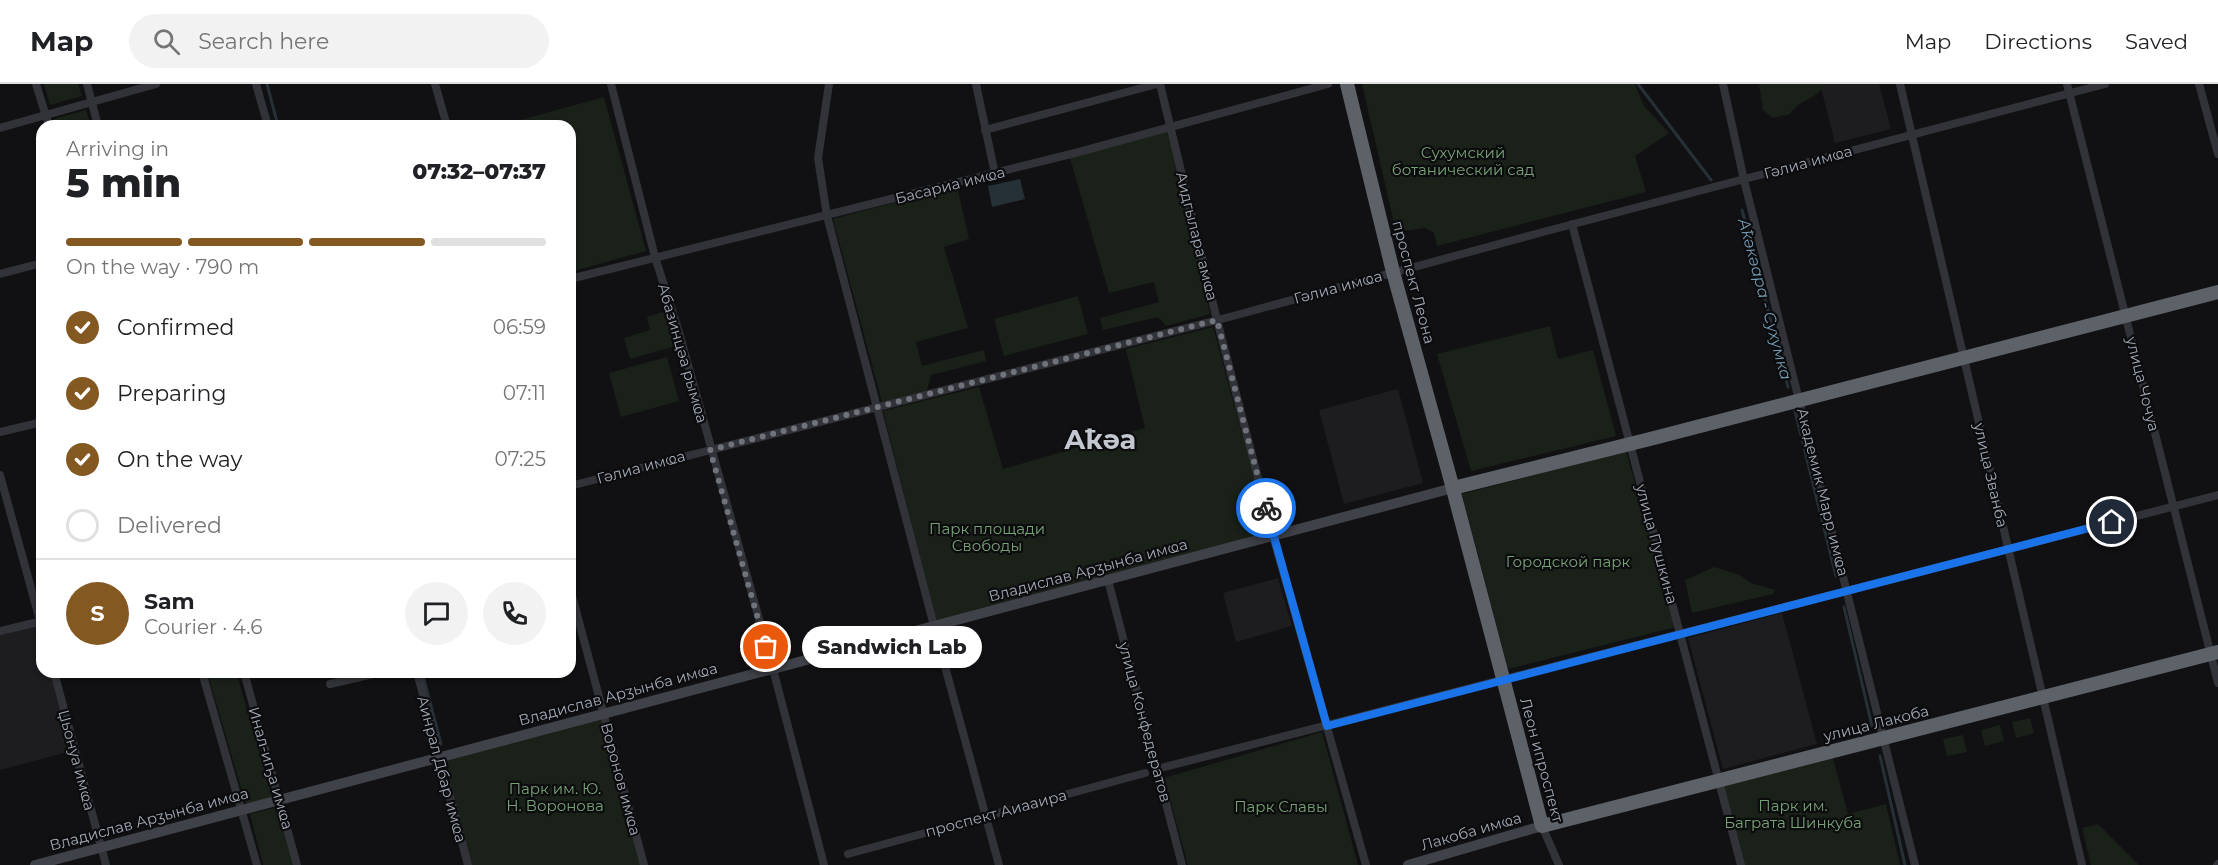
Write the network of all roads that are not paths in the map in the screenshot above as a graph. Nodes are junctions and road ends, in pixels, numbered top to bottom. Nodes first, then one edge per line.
1 (36, 84) edge
2 (87, 84) edge
3 (156, 84) edge
4 (256, 84) edge
5 (435, 84) edge
6 (611, 84) edge
7 (830, 84) edge
8 (975, 84) edge
9 (1158, 84) edge
10 (1328, 84) edge
11 (1347, 84) edge
12 (1723, 84) edge
13 (1900, 84) edge
14 (2067, 84) edge
15 (2104, 84) edge
16 (2199, 84) edge
17 (2070, 93) junction
18 (91, 101) junction
19 (45, 115) junction
20 (47, 120) edge
21 (96, 120) edge
22 (266, 120) edge
23 (445, 120) edge
24 (0, 128) edge
25 (1170, 128) junction
26 (986, 130) junction
27 (1911, 135) junction
28 (2218, 154) edge
29 (995, 174) junction
30 (1744, 180) junction
31 (827, 216) junction
32 (1572, 224) junction
33 (655, 256) junction
34 (36, 265) edge
35 (1393, 272) junction
36 (0, 274) edge
37 (576, 277) edge
38 (2218, 291) edge
39 (2126, 315) junction
40 (1217, 320) junction
41 (1964, 357) junction
42 (1800, 400) junction
43 (877, 407) junction
44 (36, 423) edge
45 (0, 432) edge
46 (1631, 444) junction
47 (710, 450) junction
48 (0, 475) edge
49 (576, 484) edge
50 (1453, 488) junction
51 (2218, 495) edge
52 (2174, 506) junction
53 (1273, 536) junction
54 (2008, 549) junction
55 (1108, 580) junction
56 (1848, 591) junction
57 (36, 605) edge
58 (576, 611) edge
59 (36, 624) edge
60 (934, 626) junction
61 (0, 631) edge
62 (1681, 634) junction
63 (2215, 653) edge
64 (773, 669) junction
65 (56, 678) edge
66 (204, 678) edge
67 (246, 678) edge
68 (356, 678) edge
69 (419, 678) edge
70 (1503, 680) junction
71 (2218, 683) edge
72 (330, 684) dead end
73 (2043, 697) junction
74 (603, 714) junction
75 (1327, 726) junction
76 (1884, 738) junction
77 (439, 758) junction
78 (1157, 770) junction
79 (1145, 773) dead end
80 (1719, 780) junction
81 (280, 800) junction
82 (242, 810) junction
83 (986, 816) junction
84 (1542, 826) junction
85 (101, 847) junction
86 (848, 854) dead end
87 (35, 865) edge
88 (106, 865) edge
89 (257, 865) edge
90 (297, 865) edge
91 (468, 865) edge
92 (644, 865) edge
93 (824, 865) edge
94 (999, 865) edge
95 (1182, 865) edge
96 (1366, 865) edge
97 (1408, 865) edge
98 (1559, 865) edge
99 (1741, 865) edge
100 (1916, 865) edge
101 (2082, 865) edge

1 - 19 street
2 - 18 street
3 - 18 street
4 - 22 street
5 - 23 street
6 - 33 street, Абазинцәа рымҩа
7 - 31 street
8 - 26 street
9 - 25 street, Аидгылара амҩа
9 - 26 street
10 - 25 street, Басариа имҩа
11 - 35 highway, проспект Леона
12 - 30 street, Академик Марр имҩа
13 - 27 street, улица Званба
14 - 17 street, улица Чочуа
15 - 17 street, Гәлиа имҩа
16 - 28 street
17 - 27 street, Гәлиа имҩа
17 - 39 street, улица Чочуа
18 - 19 street
18 - 21 street
19 - 20 street
19 - 24 street
25 - 29 street, Басариа имҩа
25 - 40 street, Аидгылара амҩа
26 - 29 street
27 - 30 street, Гәлиа имҩа
27 - 41 street, улица Званба
29 - 31 street, Басариа имҩа
30 - 32 street, Гәлиа имҩа
30 - 42 street, Академик Марр имҩа
31 - 33 street, Басариа имҩа
31 - 43 street
32 - 35 street, Гәлиа имҩа
32 - 46 street, улица Пушкина
33 - 37 street, Басариа имҩа
33 - 47 street, Абазинцәа рымҩа
34 - 36 street
35 - 40 street, Гәлиа имҩа
35 - 50 highway, проспект Леона
38 - 39 highway
39 - 41 highway
39 - 52 street, улица Чочуа
40 - 43 street, Гәлиа имҩа
40 - 53 street, Аидгылара амҩа
41 - 42 highway
41 - 54 street, улица Званба
42 - 46 highway
42 - 56 street, Академик Марр имҩа
43 - 47 street, Гәлиа имҩа
43 - 60 street
44 - 45 street
46 - 50 highway
46 - 62 street, улица Пушкина
47 - 49 street, Гәлиа имҩа
47 - 64 street, Абазинцәа рымҩа
48 - 57 street
50 - 53 main road, Владислав Арӡынба имҩа
50 - 70 highway, Леон ипроспект
51 - 52 street
52 - 54 street
52 - 63 street, улица Чочуа
53 - 55 main road, Владислав Арӡынба имҩа
53 - 75 street, Аидгылара амҩа
54 - 56 street
54 - 73 street, улица Званба
55 - 60 main road, Владислав Арӡынба имҩа
55 - 78 street, улица Конфедератов
56 - 62 street
56 - 76 street, Академик Марр имҩа
58 - 74 street, Воронов имҩа
59 - 61 street
60 - 64 main road, Владислав Арӡынба имҩа
60 - 83 street
62 - 70 street
62 - 80 street, улица Пушкина
63 - 71 street, улица Чочуа
63 - 73 highway, улица Лакоба
64 - 74 main road, Владислав Арӡынба имҩа
64 - 93 street, Абазинцәа рымҩа
65 - 85 street, Џьонуа имҩа
66 - 82 street
67 - 81 street, Инал-иҧа имҩа
68 - 72 street
69 - 77 street, Аинрал Дбар имҩа
70 - 75 street
70 - 84 highway, Леон ипроспект
73 - 76 highway, улица Лакоба
73 - 101 street, улица Званба
74 - 77 main road, Владислав Арӡынба имҩа
74 - 92 street, Воронов имҩа
75 - 78 street
75 - 96 street, Аидгылара амҩа
76 - 80 highway, улица Лакоба
76 - 100 street, Академик Марр имҩа
77 - 81 main road, Владислав Арӡынба имҩа
77 - 91 street, Аинрал Дбар имҩа
78 - 95 street, улица Конфедератов
79 - 83 street, проспект Аиааира
80 - 84 highway, улица Лакоба
80 - 99 street, улица Пушкина
81 - 82 main road, Владислав Арӡынба имҩа
81 - 90 street, Инал-иҧа имҩа
82 - 85 main road, Владислав Арӡынба имҩа
82 - 89 street
83 - 86 street, проспект Аиааира
83 - 94 street
84 - 97 main road, Лакоба имҩа
84 - 98 street, Леон ипроспект
85 - 87 main road, Владислав Арӡынба имҩа
85 - 88 street, Џьонуа имҩа

